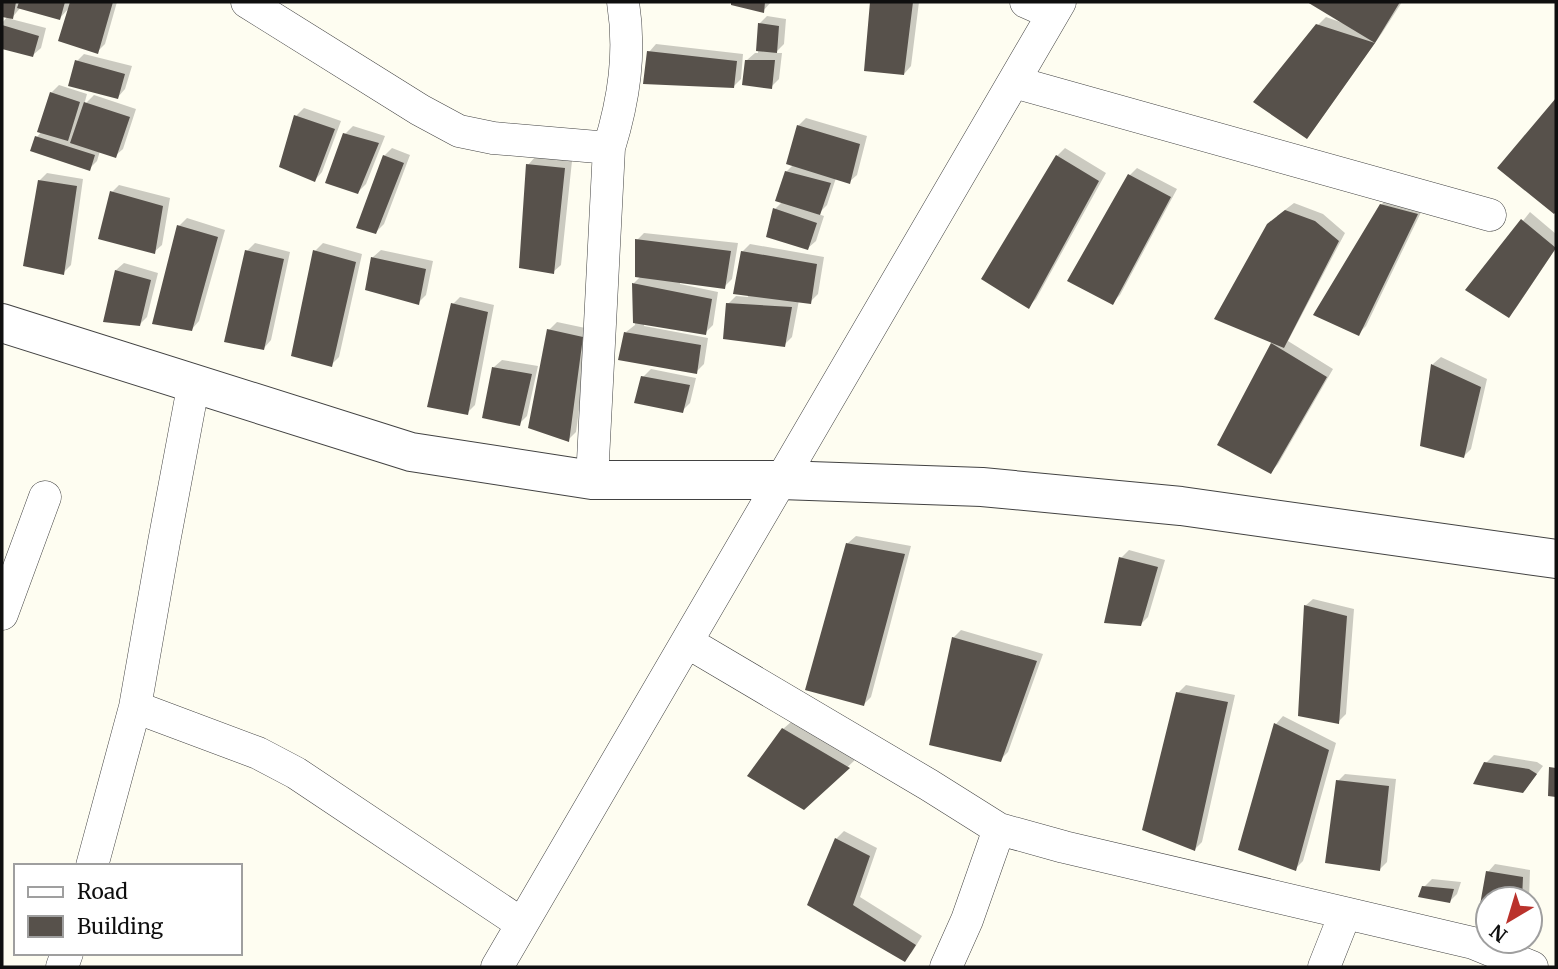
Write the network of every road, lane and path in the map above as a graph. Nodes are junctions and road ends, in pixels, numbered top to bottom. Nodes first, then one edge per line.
1 (247, 2) edge
2 (623, 2) edge
3 (1047, 6) edge
4 (1014, 82) junction
5 (609, 148) junction
6 (1490, 215) dead end
7 (2, 323) edge
8 (194, 382) junction
9 (592, 480) junction
10 (781, 480) junction
11 (45, 497) dead end
12 (1556, 559) edge
13 (2, 614) edge
14 (687, 642) junction
15 (135, 707) junction
16 (999, 829) junction
17 (93, 864) edge
18 (1345, 914) junction
19 (522, 924) junction
20 (497, 967) edge
21 (946, 967) edge
22 (1324, 967) edge
23 (1532, 967) edge

1 - 5 street
2 - 5 street
3 - 4 street
4 - 6 street
4 - 10 street
5 - 9 street
7 - 8 street
8 - 9 street
8 - 15 street
9 - 10 street
10 - 12 street
10 - 14 street
11 - 13 street
14 - 16 street
14 - 19 street
15 - 17 street
15 - 19 street
16 - 18 street
16 - 21 street
18 - 22 street
18 - 23 street
19 - 20 street

